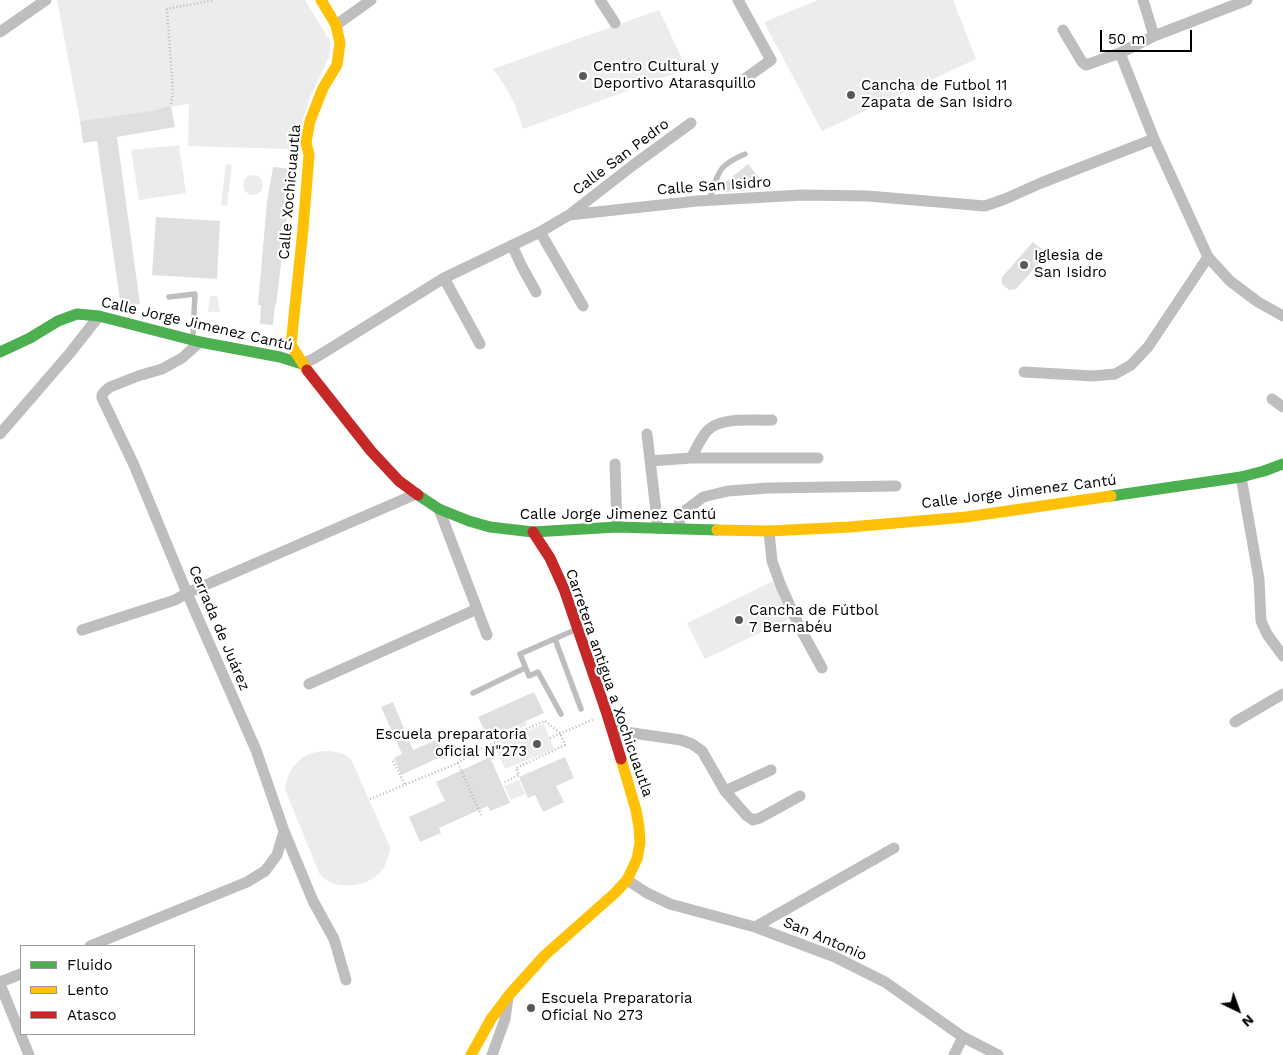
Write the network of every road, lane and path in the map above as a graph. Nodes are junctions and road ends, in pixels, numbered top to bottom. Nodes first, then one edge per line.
1 (46, 0) edge
2 (214, 0) edge
3 (321, 0) edge
4 (371, 0) edge
5 (600, 0) edge
6 (738, 0) edge
7 (1143, 0) edge
8 (1247, 0) edge
9 (615, 23) dead end
10 (336, 25) junction
11 (1064, 30) dead end
12 (0, 32) edge
13 (1154, 36) junction
14 (1120, 53) junction
15 (739, 82) dead end
16 (171, 104) dead end
17 (691, 123) dead end
18 (1154, 139) junction
19 (746, 154) dead end
20 (709, 201) junction
21 (570, 215) junction
22 (540, 232) junction
23 (512, 245) junction
24 (1208, 258) junction
25 (444, 278) junction
26 (536, 292) dead end
27 (169, 297) dead end
28 (583, 306) dead end
29 (99, 316) junction
30 (1283, 316) edge
31 (196, 341) junction
32 (480, 344) dead end
33 (0, 352) edge
34 (302, 364) junction
35 (1024, 372) dead end
36 (1272, 399) dead end
37 (1283, 407) edge
38 (772, 420) dead end
39 (0, 434) edge
40 (648, 434) dead end
41 (691, 458) junction
42 (818, 458) dead end
43 (650, 461) junction
44 (615, 464) dead end
45 (1283, 464) edge
46 (1242, 476) junction
47 (896, 486) dead end
48 (416, 494) junction
49 (439, 509) junction
50 (618, 527) junction
51 (658, 528) junction
52 (679, 528) junction
53 (770, 531) junction
54 (533, 532) junction
55 (187, 593) junction
56 (477, 609) junction
57 (577, 629) junction
58 (82, 630) dead end
59 (487, 635) dead end
60 (555, 639) junction
61 (1283, 656) edge
62 (526, 668) junction
63 (822, 668) dead end
64 (309, 684) dead end
65 (473, 693) dead end
66 (1283, 694) edge
67 (581, 709) dead end
68 (561, 714) dead end
69 (607, 714) junction
70 (1235, 722) dead end
71 (612, 730) junction
72 (560, 733) junction
73 (550, 738) dead end
74 (393, 760) dead end
75 (458, 763) junction
76 (771, 770) dead end
77 (505, 782) dead end
78 (405, 785) junction
79 (725, 791) junction
80 (800, 796) dead end
81 (370, 799) dead end
82 (482, 817) dead end
83 (284, 831) junction
84 (894, 848) dead end
85 (627, 880) junction
86 (755, 927) junction
87 (92, 945) edge
88 (20, 974) edge
89 (346, 980) dead end
90 (0, 983) edge
91 (508, 995) junction
92 (20, 1033) edge
93 (21, 1035) edge
94 (963, 1037) junction
95 (29, 1055) edge
96 (471, 1055) edge
97 (492, 1055) edge
98 (954, 1055) edge
99 (998, 1055) edge

1 - 12 street
2 - 16 path
3 - 10 main road, Calle Xochicuautla
4 - 10 street
5 - 9 street
6 - 15 street
7 - 13 street
8 - 13 street
10 - 34 main road, Calle Xochicuautla
11 - 14 street
13 - 14 street
14 - 18 street
17 - 21 street, Calle San Pedro
18 - 20 street, Calle San Isidro
18 - 24 street
19 - 20 lane
20 - 21 street, Calle San Isidro
21 - 22 street, Calle San Isidro
22 - 23 street, Calle San Isidro
22 - 28 street
23 - 25 street, Calle San Isidro
23 - 26 street
24 - 30 street
24 - 35 street
25 - 32 street
25 - 34 street, Calle San Isidro
27 - 31 lane
29 - 31 main road, Calle Jorge Jimenez Cantú
29 - 33 main road, Calle Jorge Jimenez Cantú
29 - 39 street
31 - 34 main road, Calle Jorge Jimenez Cantú
31 - 55 street, Cerrada de Juárez
34 - 48 main road, Calle Jorge Jimenez Cantú
36 - 37 street
38 - 41 street
40 - 43 street
41 - 42 street
41 - 43 street
43 - 51 street
44 - 50 street
45 - 46 main road, Calle Jorge Jimenez Cantú
46 - 53 main road, Calle Jorge Jimenez Cantú
46 - 61 street
47 - 52 street
48 - 49 main road, Calle Jorge Jimenez Cantú
48 - 55 street
49 - 54 main road, Calle Jorge Jimenez Cantú
49 - 56 street
50 - 51 main road, Calle Jorge Jimenez Cantú
50 - 54 main road, Calle Jorge Jimenez Cantú
51 - 52 main road, Calle Jorge Jimenez Cantú
52 - 53 main road, Calle Jorge Jimenez Cantú
53 - 63 street
54 - 57 main road, Carretera antigua a Xochicuautla
55 - 58 street
55 - 83 street, Cerrada de Juárez
56 - 59 street
56 - 64 street
57 - 60 lane
57 - 69 main road, Carretera antigua a Xochicuautla
60 - 62 lane
60 - 67 lane
62 - 65 lane
62 - 68 lane
66 - 70 street
69 - 71 main road, Carretera antigua a Xochicuautla
69 - 72 path
71 - 79 street
71 - 85 main road, Carretera antigua a Xochicuautla
72 - 73 path
72 - 75 path
72 - 77 path
74 - 78 path
75 - 78 path
75 - 82 path
76 - 79 street
78 - 81 path
79 - 80 street
83 - 87 street
83 - 89 street, Cerrada de Juárez
84 - 86 street
85 - 86 street, San Antonio
85 - 91 main road, Carretera antigua a Xochicuautla
86 - 94 street, San Antonio
88 - 90 street
90 - 92 street
91 - 96 main road, Carretera antigua a Xochicuautla
91 - 97 street
93 - 95 street
94 - 98 street
94 - 99 street, San Antonio

